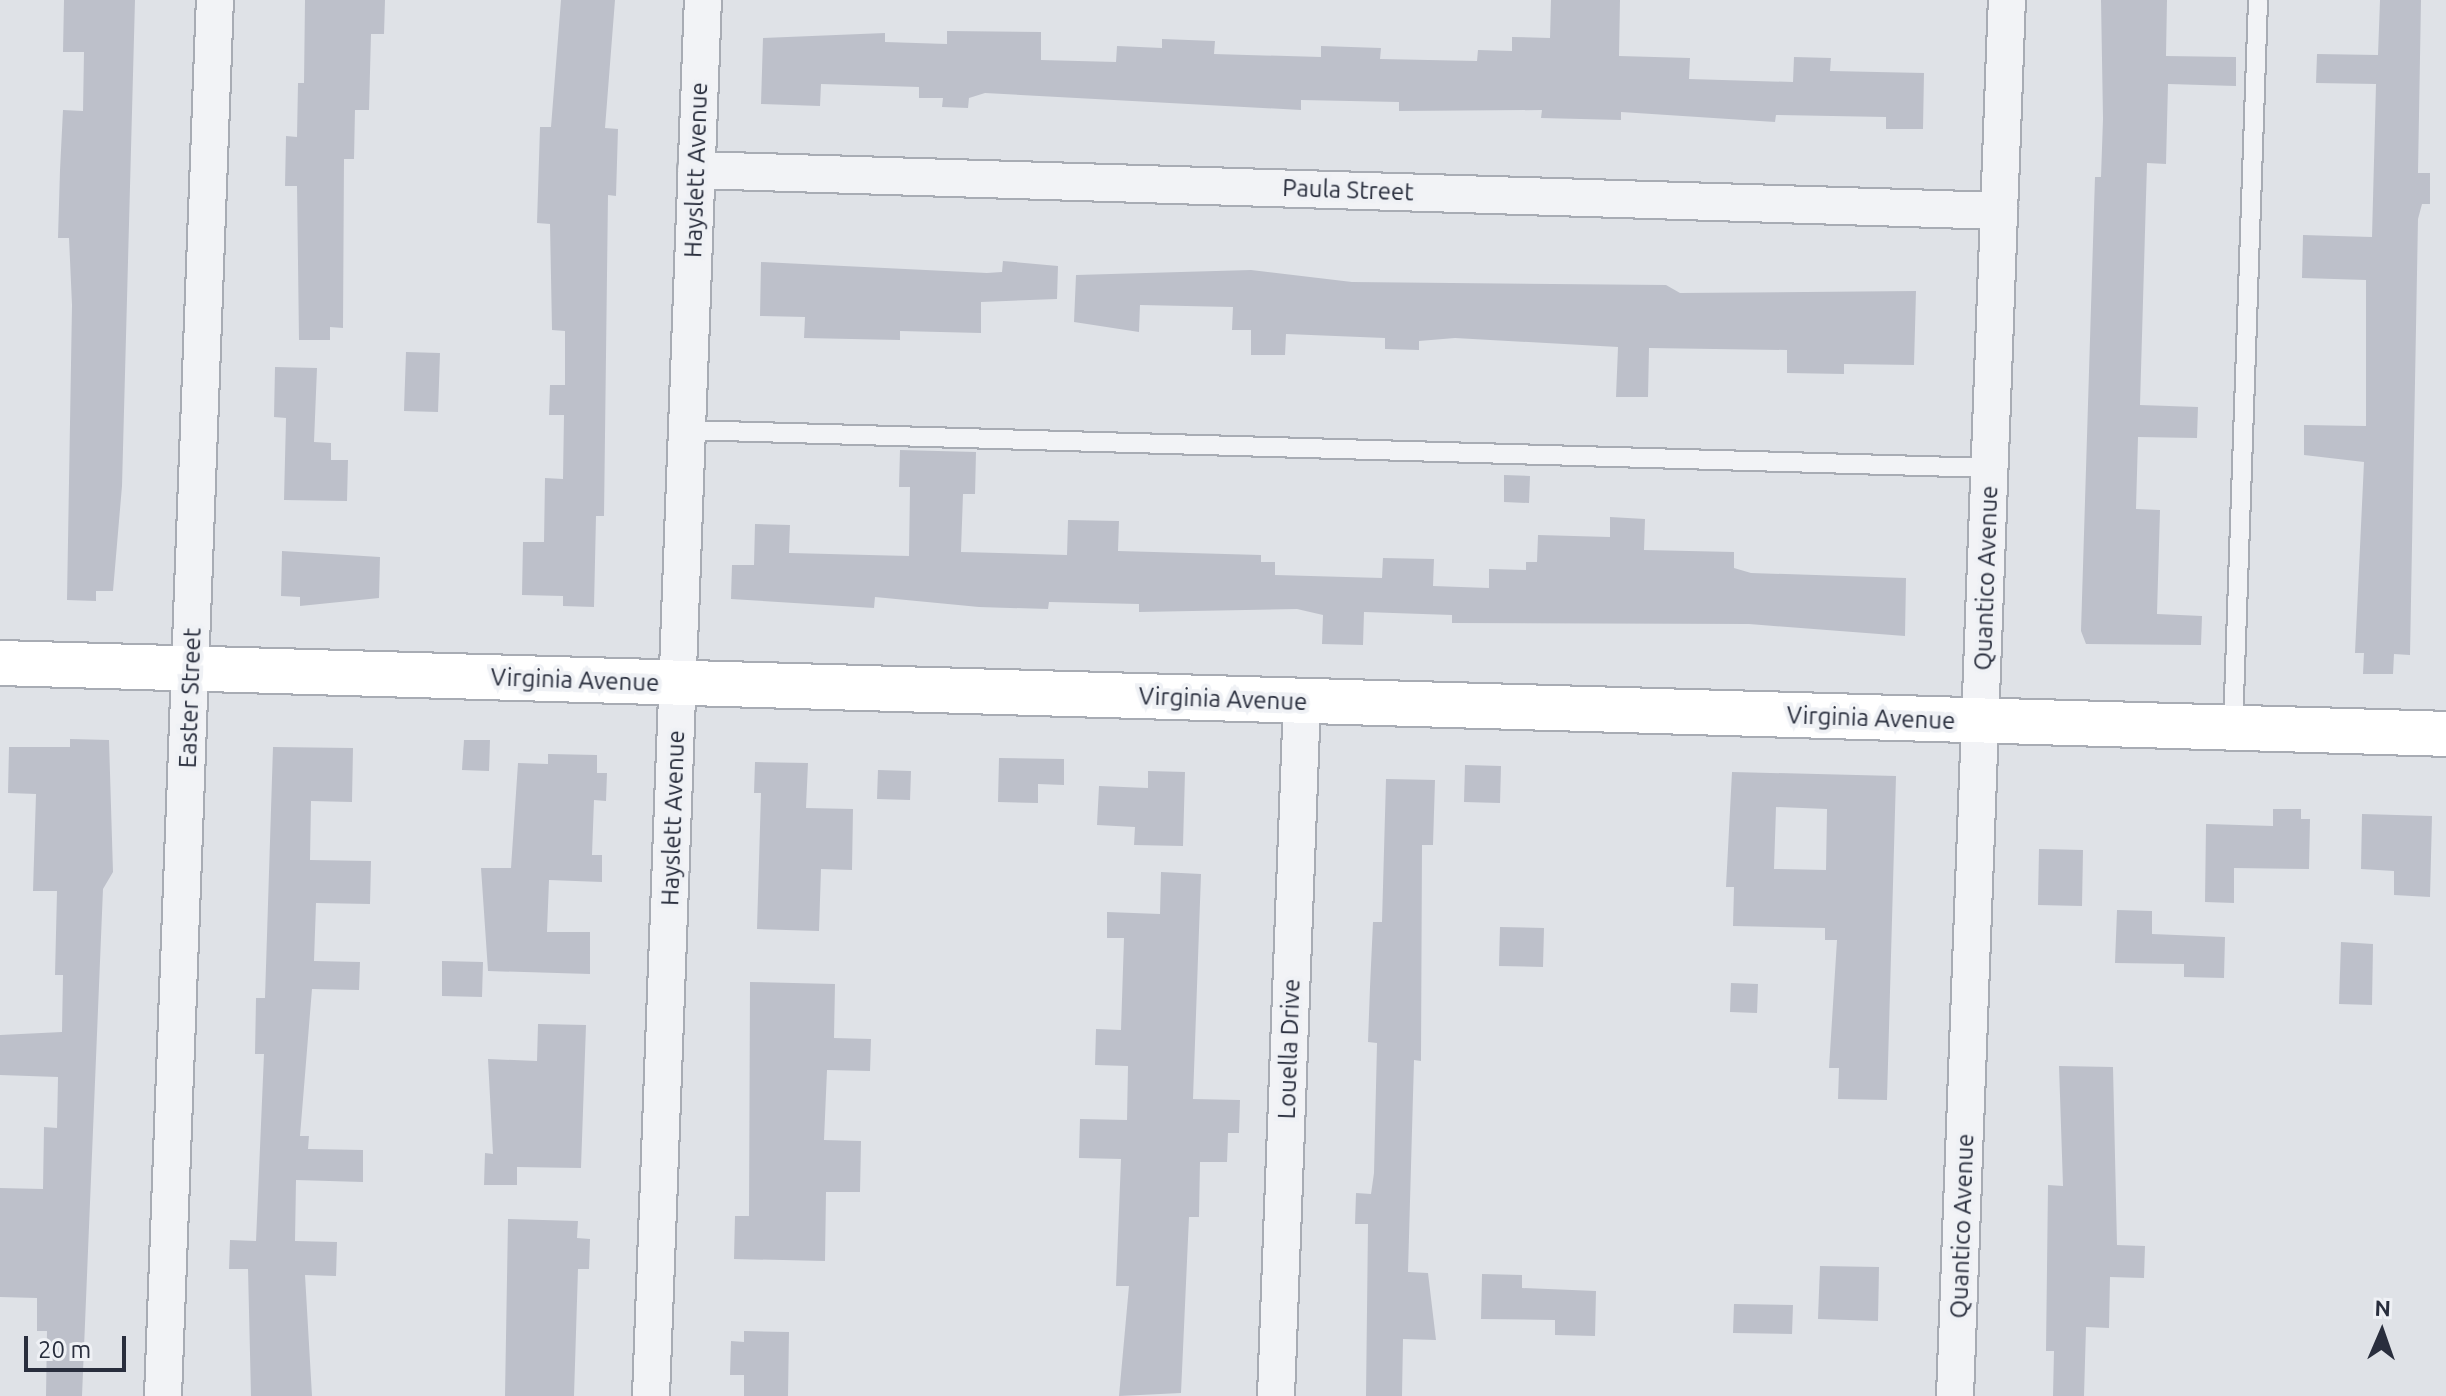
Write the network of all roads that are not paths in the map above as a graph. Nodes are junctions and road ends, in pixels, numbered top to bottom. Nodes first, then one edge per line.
1 (215, 0) edge
2 (703, 0) edge
3 (2007, 0) edge
4 (2258, 0) edge
5 (696, 170) junction
6 (1999, 211) junction
7 (687, 430) junction
8 (1990, 468) junction
9 (0, 663) edge
10 (191, 669) junction
11 (678, 683) junction
12 (1302, 701) junction
13 (1980, 721) junction
14 (2233, 728) junction
15 (2446, 734) edge
16 (163, 1396) edge
17 (651, 1396) edge
18 (1276, 1396) edge
19 (1955, 1396) edge

1 - 10 street, Easter Street
2 - 5 street, Hayslett Avenue
3 - 6 street, Quantico Avenue
4 - 14 lane
5 - 6 street, Paula Street
5 - 7 street, Hayslett Avenue
6 - 8 street, Quantico Avenue
7 - 8 lane
7 - 11 street, Hayslett Avenue
8 - 13 street, Quantico Avenue
9 - 10 street, Virginia Avenue
10 - 11 street, Virginia Avenue
10 - 16 street, Easter Street
11 - 12 street, Virginia Avenue
11 - 17 street, Hayslett Avenue
12 - 13 street, Virginia Avenue
12 - 18 street, Louella Drive
13 - 14 street, Virginia Avenue
13 - 19 street, Quantico Avenue
14 - 15 street, Virginia Avenue

